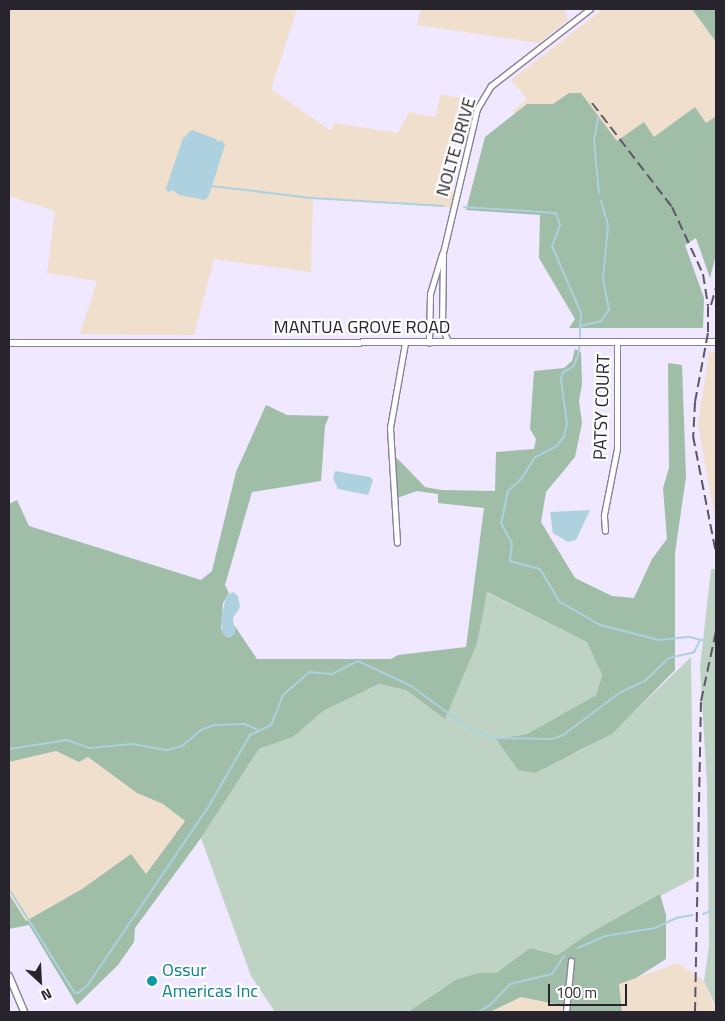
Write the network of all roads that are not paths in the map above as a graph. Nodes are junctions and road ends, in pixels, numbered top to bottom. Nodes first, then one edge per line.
1 (590, 9) edge
2 (443, 252) junction
3 (448, 342) junction
4 (716, 342) edge
5 (9, 343) edge
6 (405, 343) junction
7 (429, 343) junction
8 (617, 343) junction
9 (605, 531) dead end
10 (397, 543) dead end
11 (571, 961) dead end
12 (9, 976) edge
13 (24, 1012) edge
14 (566, 1012) edge

1 - 2 street, NOLTE DRIVE
2 - 3 street, NOLTE DRIVE
2 - 7 street, NOLTE DRIVE
3 - 7 main road, MANTUA GROVE ROAD
3 - 8 main road, MANTUA GROVE ROAD
4 - 8 main road, MANTUA GROVE ROAD
5 - 6 main road, MANTUA GROVE ROAD
6 - 7 main road, MANTUA GROVE ROAD
6 - 10 street
8 - 9 street, PATSY COURT
11 - 14 street
12 - 13 main road

